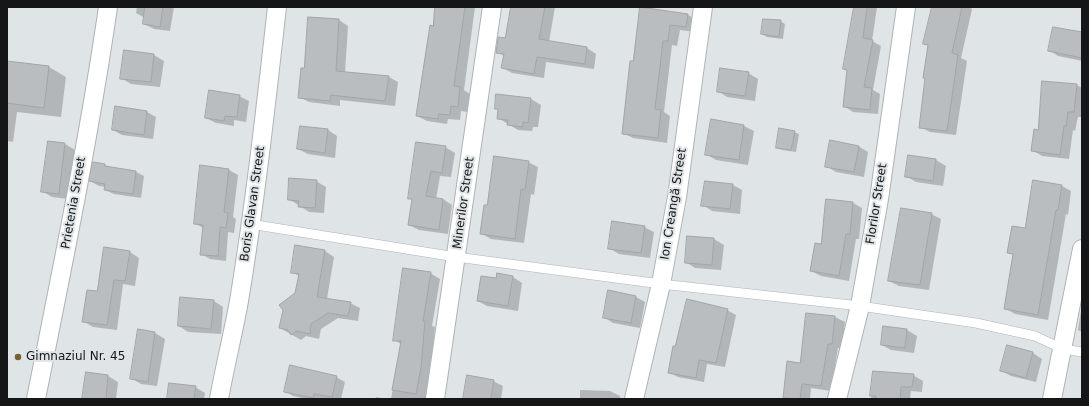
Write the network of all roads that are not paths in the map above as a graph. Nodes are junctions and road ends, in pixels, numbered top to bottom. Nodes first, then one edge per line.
1 (108, 7) edge
2 (277, 7) edge
3 (492, 7) edge
4 (703, 7) edge
5 (906, 7) edge
6 (250, 224) junction
7 (1082, 249) edge
8 (456, 257) junction
9 (661, 284) junction
10 (860, 306) junction
11 (1063, 349) junction
12 (1082, 352) edge
13 (36, 399) edge
14 (219, 399) edge
15 (435, 399) edge
16 (634, 399) edge
17 (837, 399) edge
18 (1052, 399) edge

1 - 13 street, Prietenia Street
2 - 6 street, Boris Glavan Street
3 - 8 street, Minerilor Street
4 - 9 street, Ion Creangă Street
5 - 10 street, Florilor Street
6 - 8 lane
6 - 14 street, Boris Glavan Street
7 - 11 street
8 - 9 lane
8 - 15 street, Minerilor Street
9 - 10 lane
9 - 16 street, Ion Creangă Street
10 - 11 lane
10 - 17 street, Florilor Street
11 - 12 lane
11 - 18 street

